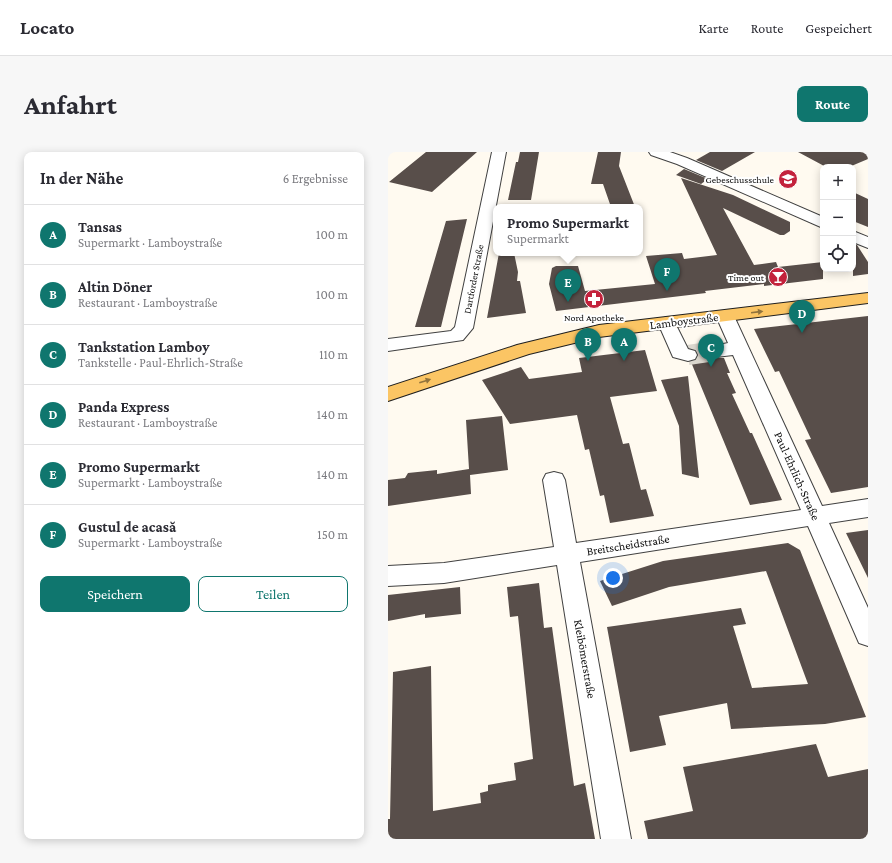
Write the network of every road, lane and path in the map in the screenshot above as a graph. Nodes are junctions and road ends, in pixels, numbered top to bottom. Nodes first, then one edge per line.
1 (499, 152) edge
2 (656, 152) edge
3 (676, 155) edge
4 (820, 222) edge
5 (868, 286) edge
6 (868, 298) edge
7 (725, 316) junction
8 (668, 323) junction
9 (388, 345) edge
10 (739, 348) junction
11 (716, 351) tunnel mouth
12 (688, 355) dead end
13 (388, 380) edge
14 (388, 394) edge
15 (554, 480) dead end
16 (868, 508) edge
17 (815, 516) junction
18 (567, 554) junction
19 (388, 576) edge
20 (868, 635) edge
21 (616, 839) edge

1 - 9 street, Dartforder Straße
2 - 3 street
3 - 4 street
5 - 13 main road, Lamboystraße
7 -> 6 main road, Lamboystraße
7 - 8 main road, Lamboystraße
7 - 10 street, Paul-Ehrlich-Straße
8 - 12 street
14 -> 8 main road, Lamboystraße
10 - 11 street
10 - 17 street, Paul-Ehrlich-Straße
15 - 18 street, Kleibömerstraße
16 - 17 street, Breitscheidstraße
17 - 18 street, Breitscheidstraße
17 - 20 street, Paul-Ehrlich-Straße
18 - 19 street, Breitscheidstraße
18 - 21 street, Kleibömerstraße

